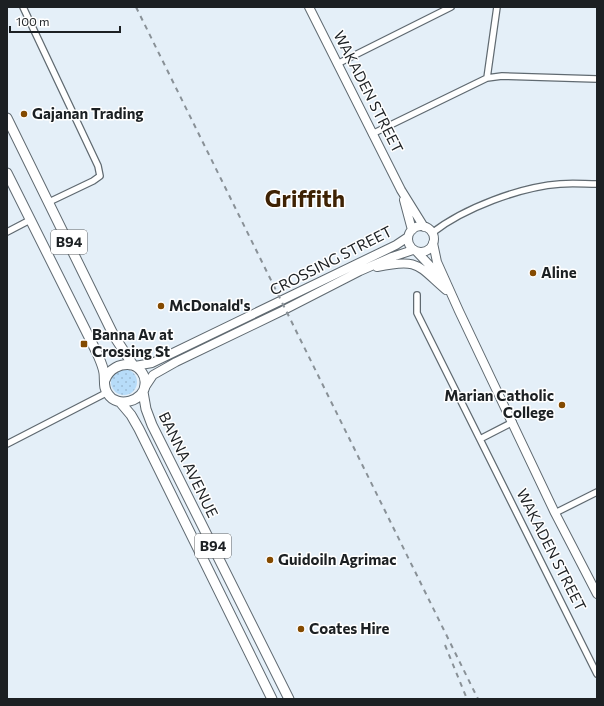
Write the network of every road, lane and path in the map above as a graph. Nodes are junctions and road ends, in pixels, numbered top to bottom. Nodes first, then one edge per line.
1 (23, 7) edge
2 (309, 7) edge
3 (451, 7) edge
4 (497, 7) edge
5 (337, 64) junction
6 (487, 78) junction
7 (597, 79) edge
8 (7, 118) edge
9 (372, 134) junction
10 (7, 173) edge
11 (597, 184) edge
12 (401, 190) junction
13 (49, 202) junction
14 (30, 220) junction
15 (424, 227) junction
16 (7, 232) edge
17 (432, 233) junction
18 (410, 234) junction
19 (433, 243) junction
20 (415, 251) junction
21 (360, 271) junction
22 (446, 290) junction
23 (417, 295) dead end
24 (459, 311) junction
25 (134, 366) junction
26 (104, 380) junction
27 (144, 389) junction
28 (106, 393) junction
29 (120, 402) junction
30 (513, 422) junction
31 (480, 439) junction
32 (7, 444) edge
33 (597, 492) edge
34 (555, 513) junction
35 (597, 594) edge
36 (597, 674) edge
37 (272, 699) edge
38 (289, 699) edge

1 - 13 street
2 - 5 main road, WAKADEN STREET
3 - 5 street
4 - 6 street
5 - 9 main road, WAKADEN STREET
6 - 7 street
6 - 9 street
8 - 13 main road, B94
9 - 12 main road, WAKADEN STREET
10 - 14 main road, B94
11 - 17 street
12 - 15 main road, WAKADEN STREET
12 - 18 main road, WAKADEN STREET
13 - 25 main road, B94
14 - 16 street
14 - 26 main road, B94
15 - 17 main road
15 - 18 main road
17 - 19 main road
18 - 20 main road
18 - 25 main road, CROSSING STREET
19 - 20 main road
19 - 24 main road, WAKADEN STREET
20 - 21 main road, CROSSING STREET
20 - 22 main road, WAKADEN STREET
21 - 22 main road, CROSSING STREET
21 - 27 main road, CROSSING STREET
22 - 24 main road, WAKADEN STREET
23 - 31 street, WAKADEN STREET
24 - 30 main road, WAKADEN STREET
25 - 26 main road
25 - 27 main road, B94
26 - 28 main road, B94
27 - 29 main road
27 - 38 main road, BANNA AVENUE / B94
28 - 29 main road, B94
28 - 32 street
29 - 37 main road, BANNA AVENUE / B94
30 - 31 street
30 - 34 main road, WAKADEN STREET
31 - 36 street, WAKADEN STREET
33 - 34 street
34 - 35 main road, WAKADEN STREET

